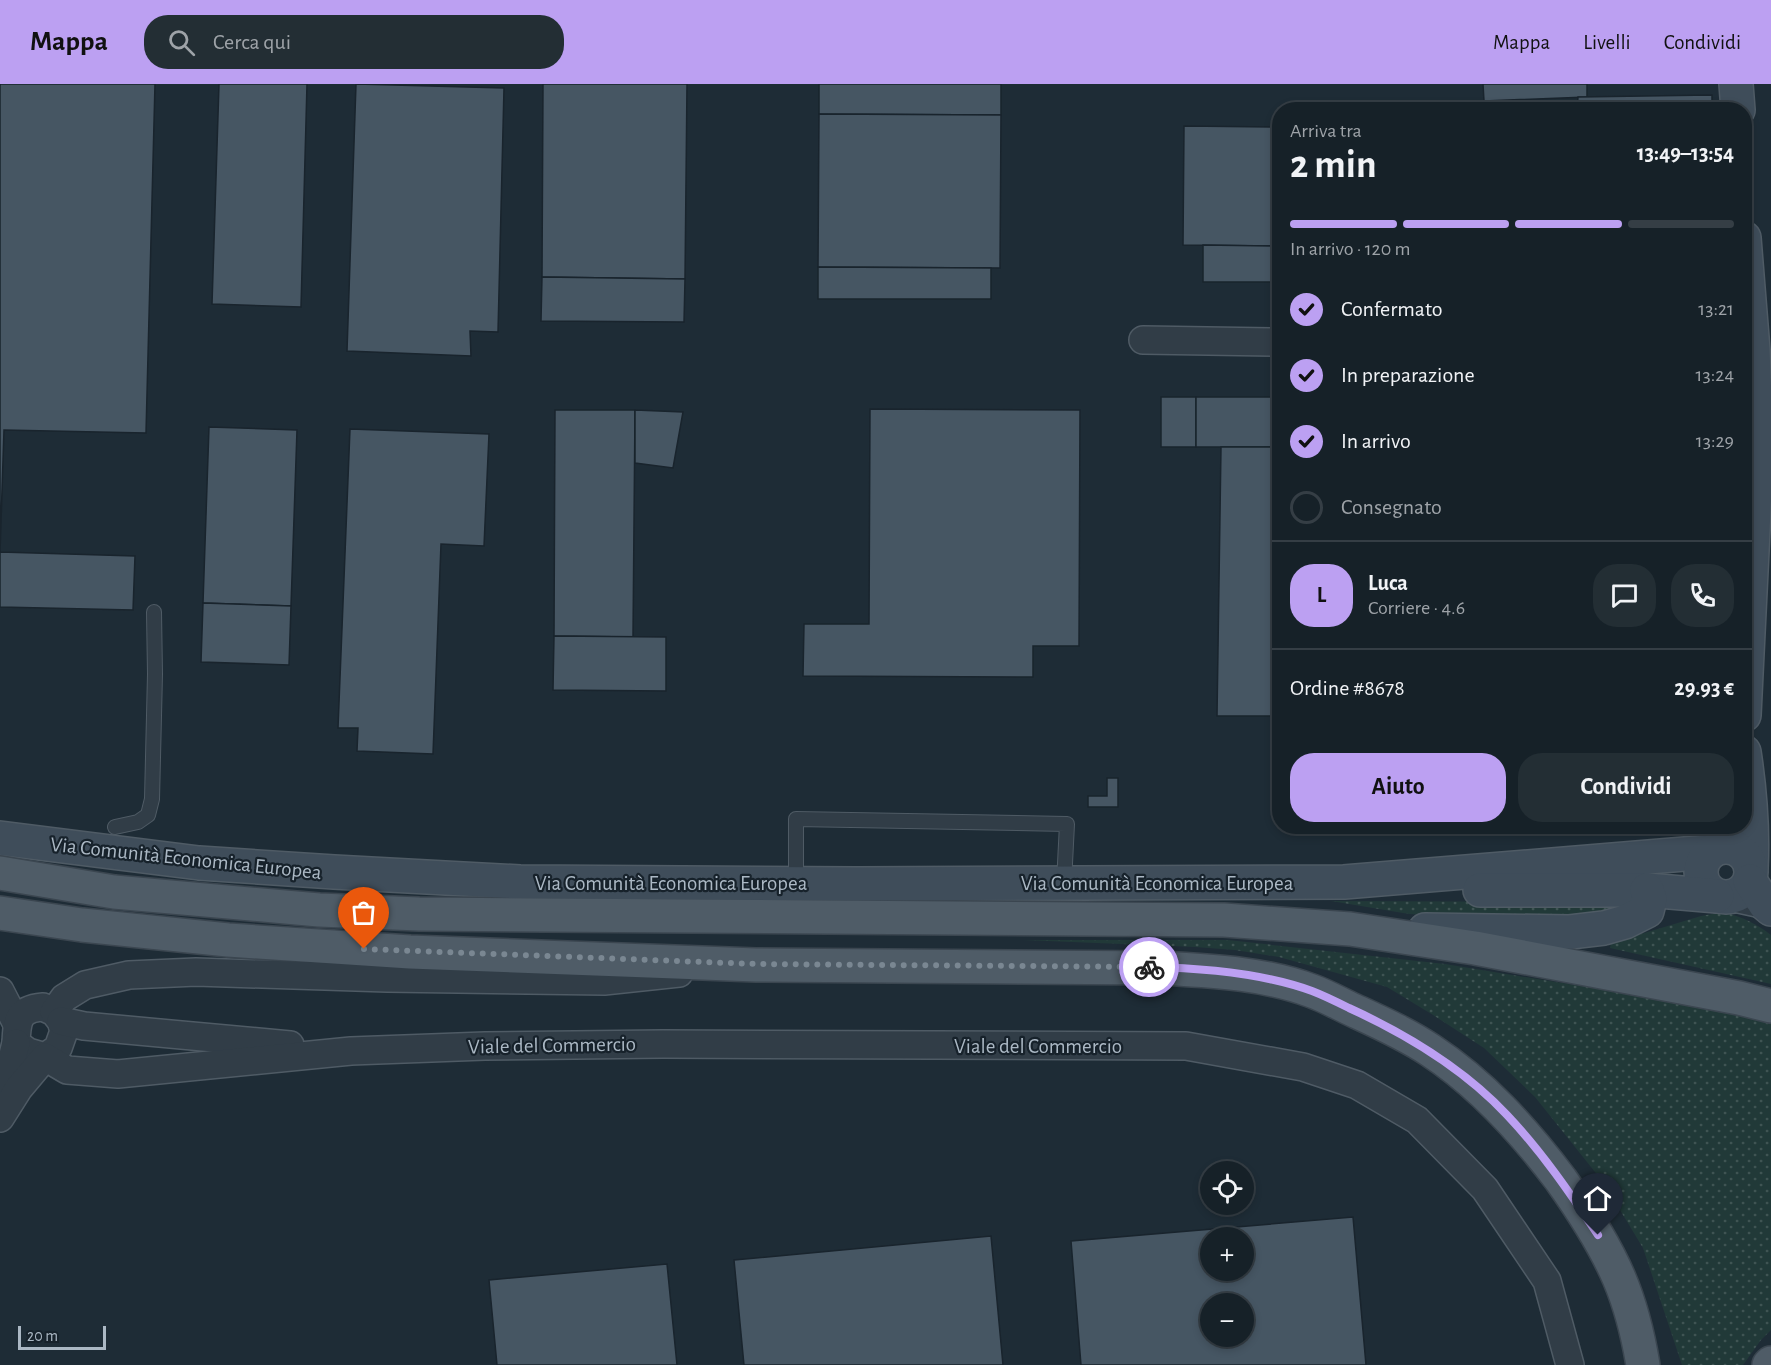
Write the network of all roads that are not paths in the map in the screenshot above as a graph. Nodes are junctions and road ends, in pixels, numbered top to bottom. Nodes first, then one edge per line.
1 (1736, 84) edge
2 (1737, 102) edge
3 (1752, 314) edge
4 (1143, 340) dead end
5 (1272, 342) edge
6 (1756, 352) edge
7 (1752, 551) edge
8 (154, 612) dead end
9 (1752, 819) edge
10 (115, 827) dead end
11 (0, 838) edge
12 (1713, 847) edge
13 (0, 873) edge
14 (1065, 877) junction
15 (1344, 882) junction
16 (796, 884) junction
17 (1751, 894) edge
18 (1655, 898) junction
19 (0, 913) edge
20 (1350, 929) junction
21 (756, 964) junction
22 (0, 991) edge
23 (1771, 1006) edge
24 (57, 1016) junction
25 (16, 1033) junction
26 (351, 1051) junction
27 (45, 1057) junction
28 (0, 1106) edge
29 (0, 1118) edge
30 (1570, 1365) edge
31 (1643, 1365) edge

1 - 2 street
3 - 6 street
4 - 5 street
6 - 7 street
8 - 10 lane
9 - 17 street
11 - 16 street, Via Comunità Economica Europea
12 - 15 street
12 - 17 street
12 - 17 street
12 - 18 street
13 - 20 main road
14 - 15 street, Via Comunità Economica Europea
14 - 16 street, Via Comunità Economica Europea
14 - 16 lane
15 - 18 street
17 - 18 street
18 - 20 street
19 - 21 main road
20 - 23 main road
21 - 24 street
21 - 31 main road
22 - 25 street
24 - 25 street
24 - 26 street
24 - 27 street
25 - 27 street
25 - 28 street
26 - 27 street
26 - 30 street, Viale del Commercio
27 - 29 street

